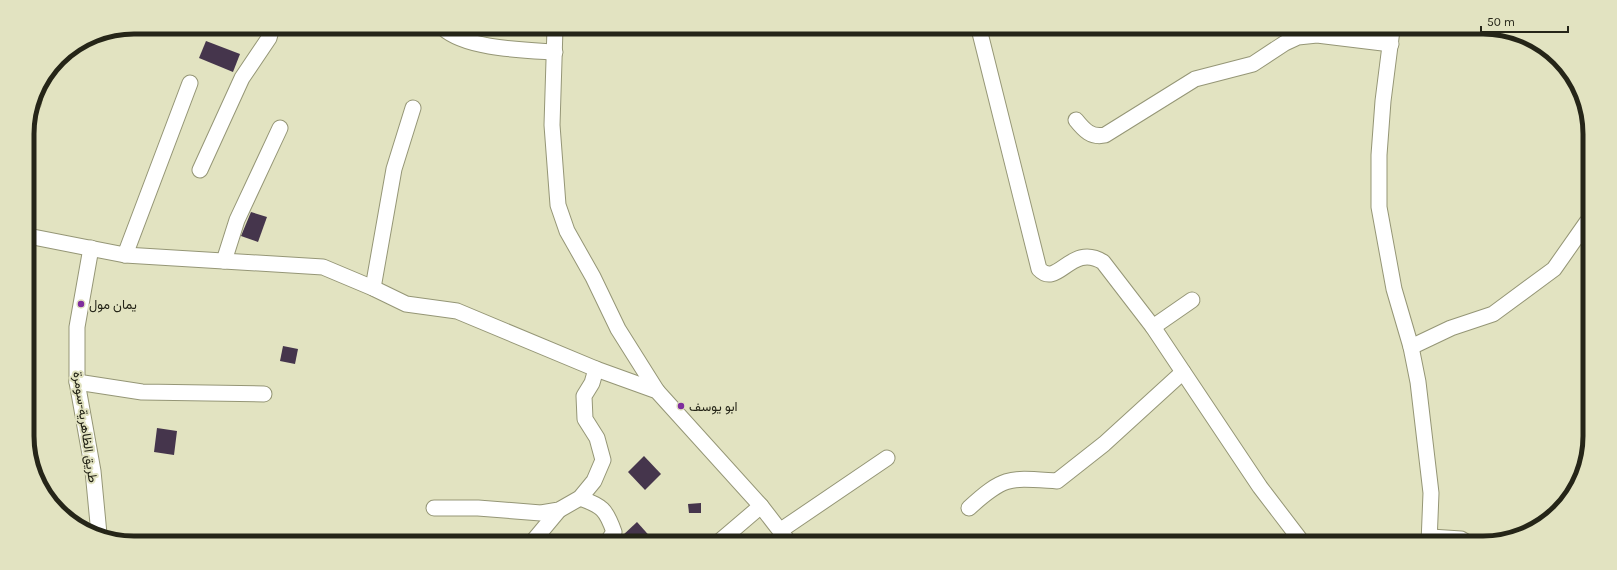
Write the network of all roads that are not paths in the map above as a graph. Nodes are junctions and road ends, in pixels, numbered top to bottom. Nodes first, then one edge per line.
1 (270, 34) edge
2 (450, 34) edge
3 (555, 34) edge
4 (980, 34) edge
5 (1392, 37) edge
6 (555, 52) junction
7 (190, 83) dead end
8 (413, 108) dead end
9 (1076, 120) dead end
10 (280, 128) dead end
11 (200, 170) dead end
12 (1583, 229) edge
13 (34, 237) edge
14 (91, 248) junction
15 (125, 255) junction
16 (224, 261) junction
17 (374, 288) junction
18 (1192, 300) dead end
19 (1153, 327) junction
20 (1411, 347) junction
21 (596, 369) junction
22 (1183, 372) junction
23 (76, 382) junction
24 (657, 391) junction
25 (264, 394) dead end
26 (887, 458) dead end
27 (580, 498) junction
28 (761, 506) junction
29 (434, 508) dead end
30 (969, 508) dead end
31 (559, 510) junction
32 (99, 530) edge
33 (784, 535) edge
34 (537, 536) edge
35 (611, 536) edge
36 (726, 536) edge
37 (1297, 536) edge
38 (1430, 536) edge

1 - 11 street
2 - 6 street
3 - 6 street
4 - 19 street
5 - 9 street
5 - 20 street
6 - 24 street
7 - 15 street
8 - 17 street
10 - 16 street
12 - 20 street
13 - 14 street
14 - 15 street
14 - 23 street, طريق الظاهرية-سومرة
15 - 16 street
16 - 17 street
17 - 21 street
18 - 19 street
19 - 22 street
20 - 38 street
21 - 24 street
21 - 27 street
22 - 30 street
22 - 37 street
23 - 25 street
23 - 32 street, طريق الظاهرية-سومرة
24 - 28 street
26 - 33 street
27 - 31 street
27 - 35 street
28 - 33 street
28 - 36 street
29 - 31 street
31 - 34 street

